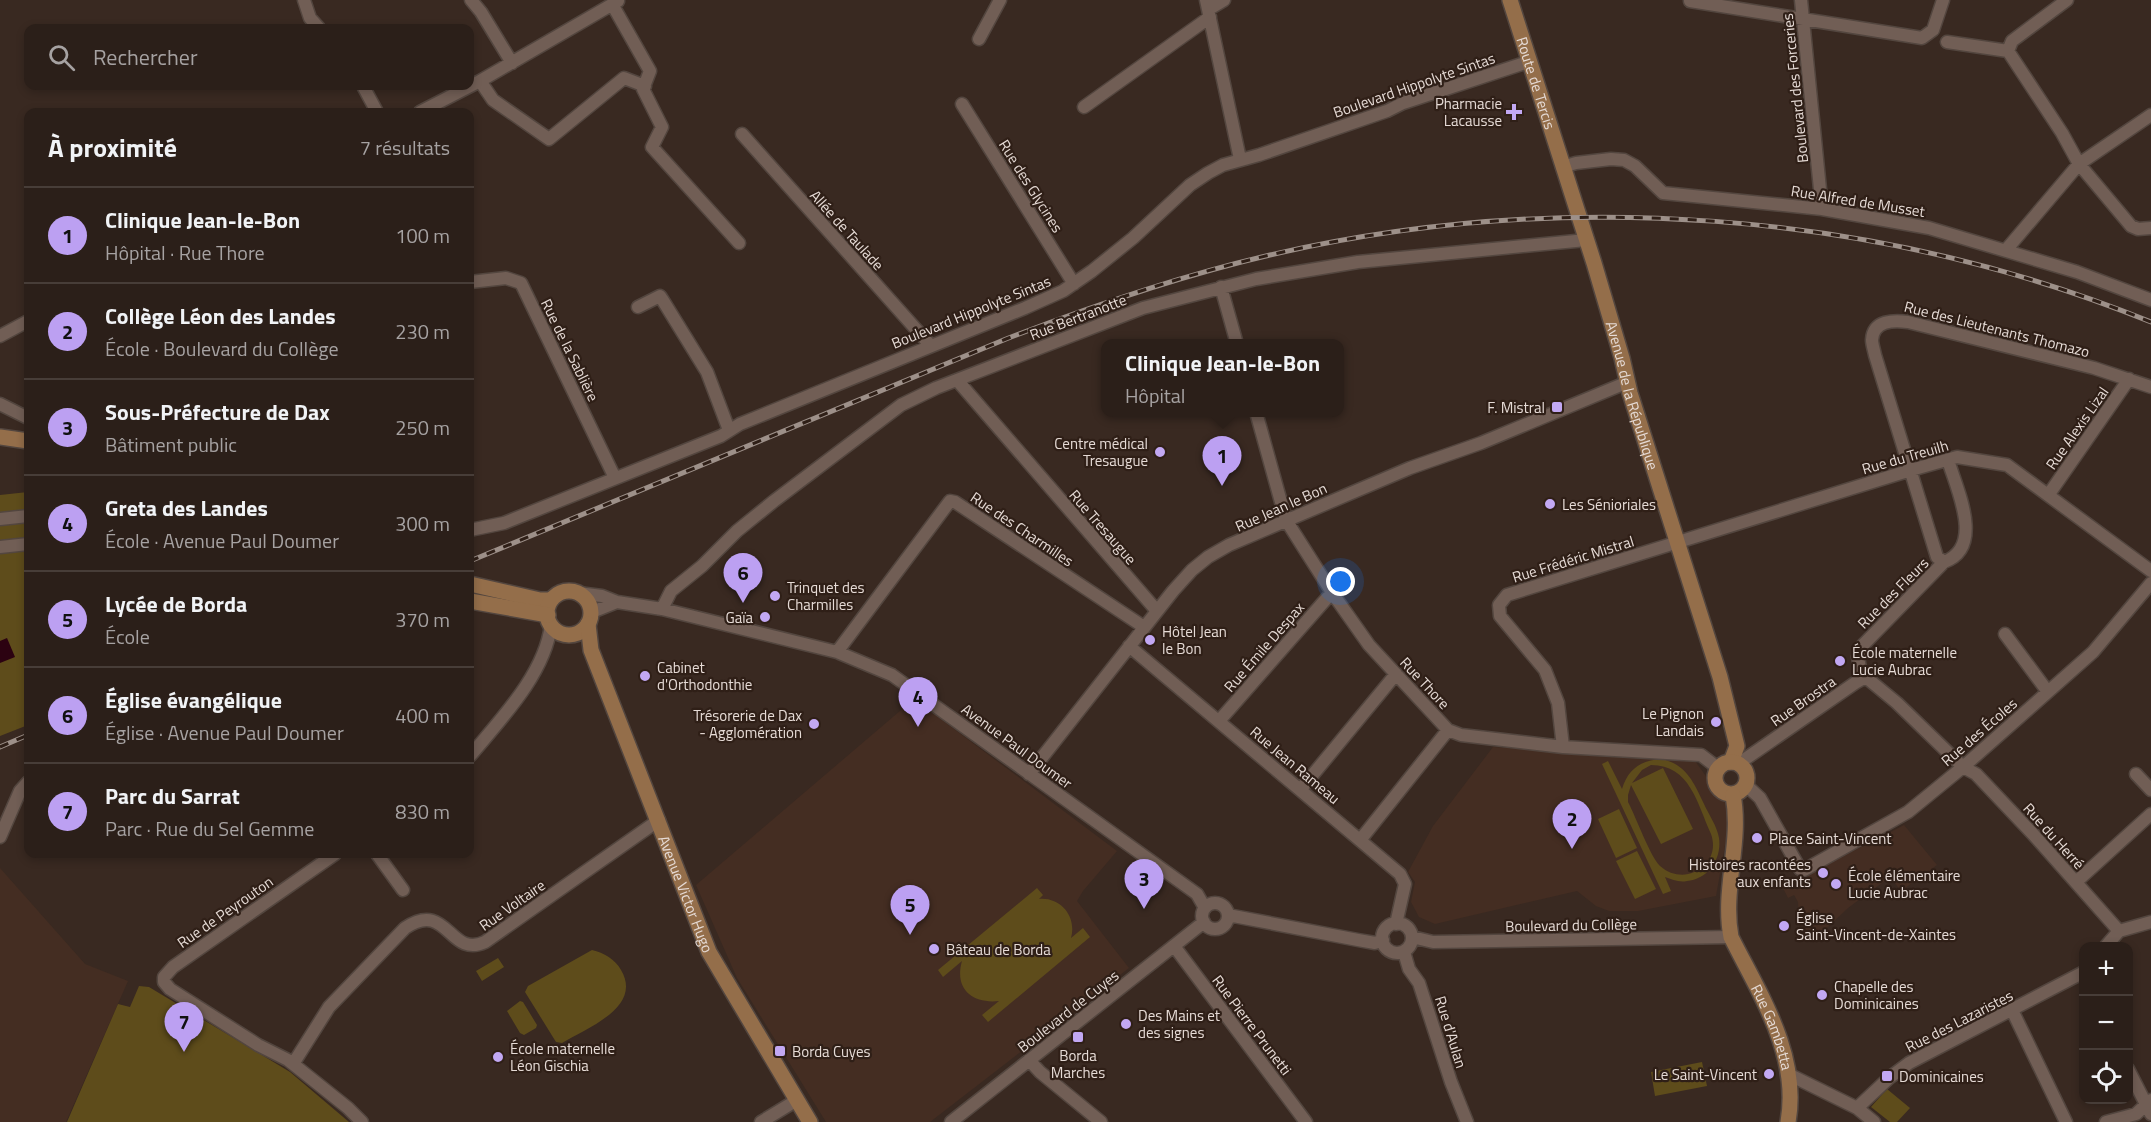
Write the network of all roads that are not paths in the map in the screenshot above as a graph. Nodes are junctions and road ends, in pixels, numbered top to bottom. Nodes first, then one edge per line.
1 (304, 0) edge
2 (471, 0) edge
3 (1000, 0) edge
4 (1224, 0) edge
5 (1509, 0) edge
6 (1801, 0) edge
7 (1943, 0) edge
8 (2067, 0) edge
9 (616, 2) edge
10 (1690, 2) dead end
11 (1208, 9) edge
12 (1803, 19) junction
13 (315, 24) edge
14 (978, 39) dead end
15 (1947, 42) dead end
16 (2008, 51) junction
17 (1528, 62) junction
18 (512, 63) junction
19 (480, 81) junction
20 (474, 84) edge
21 (645, 86) junction
22 (365, 90) edge
23 (463, 90) edge
24 (962, 104) dead end
25 (1084, 107) dead end
26 (374, 108) edge
27 (428, 108) edge
28 (2151, 115) edge
29 (742, 134) dead end
30 (1240, 159) junction
31 (2079, 164) junction
32 (1562, 167) junction
33 (1822, 209) junction
34 (2151, 228) edge
35 (1586, 240) junction
36 (739, 243) dead end
37 (2006, 250) junction
38 (474, 282) edge
39 (1074, 284) junction
40 (1221, 287) junction
41 (2151, 300) edge
42 (638, 307) dead end
43 (24, 323) edge
44 (0, 336) edge
45 (1236, 339) edge
46 (931, 346) junction
47 (2129, 379) junction
48 (957, 380) junction
49 (1628, 382) junction
50 (2151, 387) edge
51 (0, 405) edge
52 (24, 416) edge
53 (1257, 417) edge
54 (729, 430) junction
55 (0, 437) edge
56 (24, 440) edge
57 (1948, 460) junction
58 (1911, 470) junction
59 (615, 478) junction
60 (2049, 494) junction
61 (24, 516) edge
62 (0, 519) edge
63 (1286, 520) junction
64 (474, 529) edge
65 (1677, 542) junction
66 (24, 544) edge
67 (0, 547) edge
68 (1944, 562) junction
69 (2151, 571) edge
70 (474, 585) edge
71 (2150, 585) edge
72 (578, 593) junction
73 (1333, 594) junction
74 (474, 602) edge
75 (617, 602) junction
76 (662, 609) junction
77 (1157, 611) junction
78 (590, 618) junction
79 (555, 624) junction
80 (1144, 627) junction
81 (2005, 634) dead end
82 (1129, 646) junction
83 (591, 650) junction
84 (837, 652) junction
85 (1396, 674) junction
86 (1862, 679) junction
87 (2048, 692) junction
88 (1219, 721) junction
89 (1448, 730) junction
90 (1563, 747) junction
91 (474, 751) edge
92 (1729, 764) junction
93 (1963, 767) junction
94 (1029, 774) junction
95 (2136, 774) dead end
96 (1746, 785) junction
97 (24, 786) edge
98 (1301, 789) junction
99 (2151, 790) edge
100 (1733, 795) junction
101 (2151, 814) edge
102 (659, 820) junction
103 (0, 837) edge
104 (1361, 839) junction
105 (329, 858) edge
106 (380, 858) edge
107 (2076, 882) junction
108 (403, 890) dead end
109 (1206, 908) junction
110 (1228, 915) junction
111 (1204, 922) junction
112 (2151, 922) edge
113 (1396, 924) junction
114 (2120, 931) junction
115 (1412, 937) junction
116 (1731, 937) junction
117 (1383, 940) junction
118 (2110, 942) edge
119 (1174, 946) junction
120 (1404, 952) junction
121 (2079, 977) edge
122 (2012, 1010) junction
123 (1029, 1060) junction
124 (292, 1064) junction
125 (1790, 1075) junction
126 (2133, 1078) edge
127 (797, 1100) junction
128 (2149, 1106) edge
129 (1857, 1108) junction
130 (1464, 1121) edge
131 (362, 1122) edge
132 (761, 1122) edge
133 (810, 1122) edge
134 (951, 1122) edge
135 (1101, 1122) edge
136 (1306, 1122) edge
137 (1788, 1122) edge
138 (1874, 1122) edge
139 (2066, 1122) edge
140 (2106, 1122) edge

1 - 13 street
2 - 18 street
3 - 14 street
4 - 11 street
5 - 17 main road, Route de Tercis
6 - 12 street, Boulevard des Forceries
7 - 12 street
8 - 16 street
9 - 18 street
9 - 21 street
10 - 12 street
11 - 25 street
11 - 30 street
12 - 33 street, Boulevard des Forceries
15 - 16 street
16 - 31 street
17 - 30 street, Boulevard Hippolyte Sintas
17 - 32 main road, Route de Tercis
18 - 19 street
19 - 20 street
19 - 21 street
21 - 36 street
22 - 26 street
23 - 27 street
24 - 39 street, Rue des Glycines
28 - 31 street
29 - 46 street, Allée de Taulade
30 - 39 street, Boulevard Hippolyte Sintas
31 - 34 street
31 - 37 street
32 - 33 street, Rue Alfred de Musset
32 - 35 main road, Avenue de la République
33 - 37 street, Rue Alfred de Musset
35 - 40 street, Rue Bertranotte
35 - 49 main road, Avenue de la République
37 - 41 street, Rue Alfred de Musset
38 - 59 street, Rue de la Sablière
39 - 46 street, Boulevard Hippolyte Sintas
40 - 45 street
40 - 48 street, Rue Bertranotte
42 - 54 street
43 - 44 street
46 - 54 street, Boulevard Hippolyte Sintas
47 - 50 street, Rue des Lieutenants Thomazo
47 - 58 street, Rue des Lieutenants Thomazo
47 - 60 street, Rue Alexis Lizal
48 - 76 street, Rue Bertranotte
48 - 77 street, Rue Tresaugue
49 - 63 street, Rue Jean le Bon
49 - 65 main road, Avenue de la République
51 - 52 street
53 - 63 street, Rue Thore
54 - 59 street, Boulevard Hippolyte Sintas
55 - 56 main road
57 - 58 street, Rue du Treuilh
57 - 60 street, Rue du Treuilh
57 - 68 street, Rue des Fleurs
58 - 65 street, Rue du Treuilh
58 - 68 street, Rue des Fleurs
59 - 64 street, Boulevard Hippolyte Sintas
60 - 69 street, Rue du Treuilh
61 - 62 street
63 - 73 street, Rue Thore
63 - 77 street, Rue Jean le Bon
65 - 90 street, Rue Frédéric Mistral
65 - 92 main road, Avenue de la République
66 - 67 street
68 - 86 street, Rue des Fleurs
70 - 79 main road
71 - 87 street, Rue des Écoles
72 - 75 street, Avenue Paul Doumer
72 - 78 main road
72 - 79 main road
73 - 85 street, Rue Thore
73 - 88 street, Rue Émile Despax
74 - 79 main road, Avenue Victor Hugo
75 - 76 street, Avenue Paul Doumer
75 - 78 street
76 - 84 street, Avenue Paul Doumer
77 - 80 street, Rue Jean le Bon
78 - 79 main road
78 - 83 main road, Avenue Victor Hugo
79 - 83 main road, Avenue Victor Hugo
79 - 91 street
80 - 82 street, Rue Jean le Bon
80 - 84 street, Rue des Charmilles
81 - 87 street
82 - 88 street, Rue Jean Rameau
82 - 94 street, Rue Jean le Bon
83 - 102 main road, Avenue Victor Hugo
84 - 94 street, Avenue Paul Doumer
85 - 89 street, Rue Thore
85 - 98 street
86 - 92 street, Rue Brostra
86 - 93 street
87 - 93 street, Rue des Écoles
88 - 98 street, Rue Jean Rameau
89 - 90 street, Rue Thore
89 - 104 street
90 - 92 street, Rue Thore
92 - 96 main road
92 - 100 main road
93 - 96 street, Rue des Écoles
93 - 107 street, Rue du Herré
94 - 109 street, Avenue Paul Doumer
95 - 99 street
96 - 100 main road
97 - 103 street
98 - 104 street, Rue Jean Rameau
100 - 116 main road
101 - 107 street
102 - 124 street, Rue Voltaire
102 - 127 main road, Avenue Victor Hugo
104 - 113 street, Rue Jean Rameau
105 - 124 street, Rue de Peyrouton
106 - 108 street
107 - 114 street, Rue du Herré
109 - 110 street
109 - 111 street
110 - 111 street
110 - 117 street
111 - 119 street, Boulevard de Cuyes
112 - 114 street
113 - 115 street
113 - 117 street
114 - 118 street
115 - 116 street, Boulevard du Collège
115 - 120 street
116 - 125 main road, Rue Gambetta
117 - 120 street
119 - 123 street, Boulevard de Cuyes
119 - 136 street, Rue Pierre Prunetti
120 - 130 street, Rue d'Aulan
121 - 122 street, Rue des Lazaristes
122 - 129 street, Rue des Lazaristes
122 - 139 street
123 - 134 street, Boulevard de Cuyes
123 - 135 street
124 - 131 street
125 - 129 street
125 - 137 main road, Rue Gambetta
126 - 128 street
127 - 132 street
127 - 133 main road, Avenue Victor Hugo
128 - 140 street
129 - 138 street

